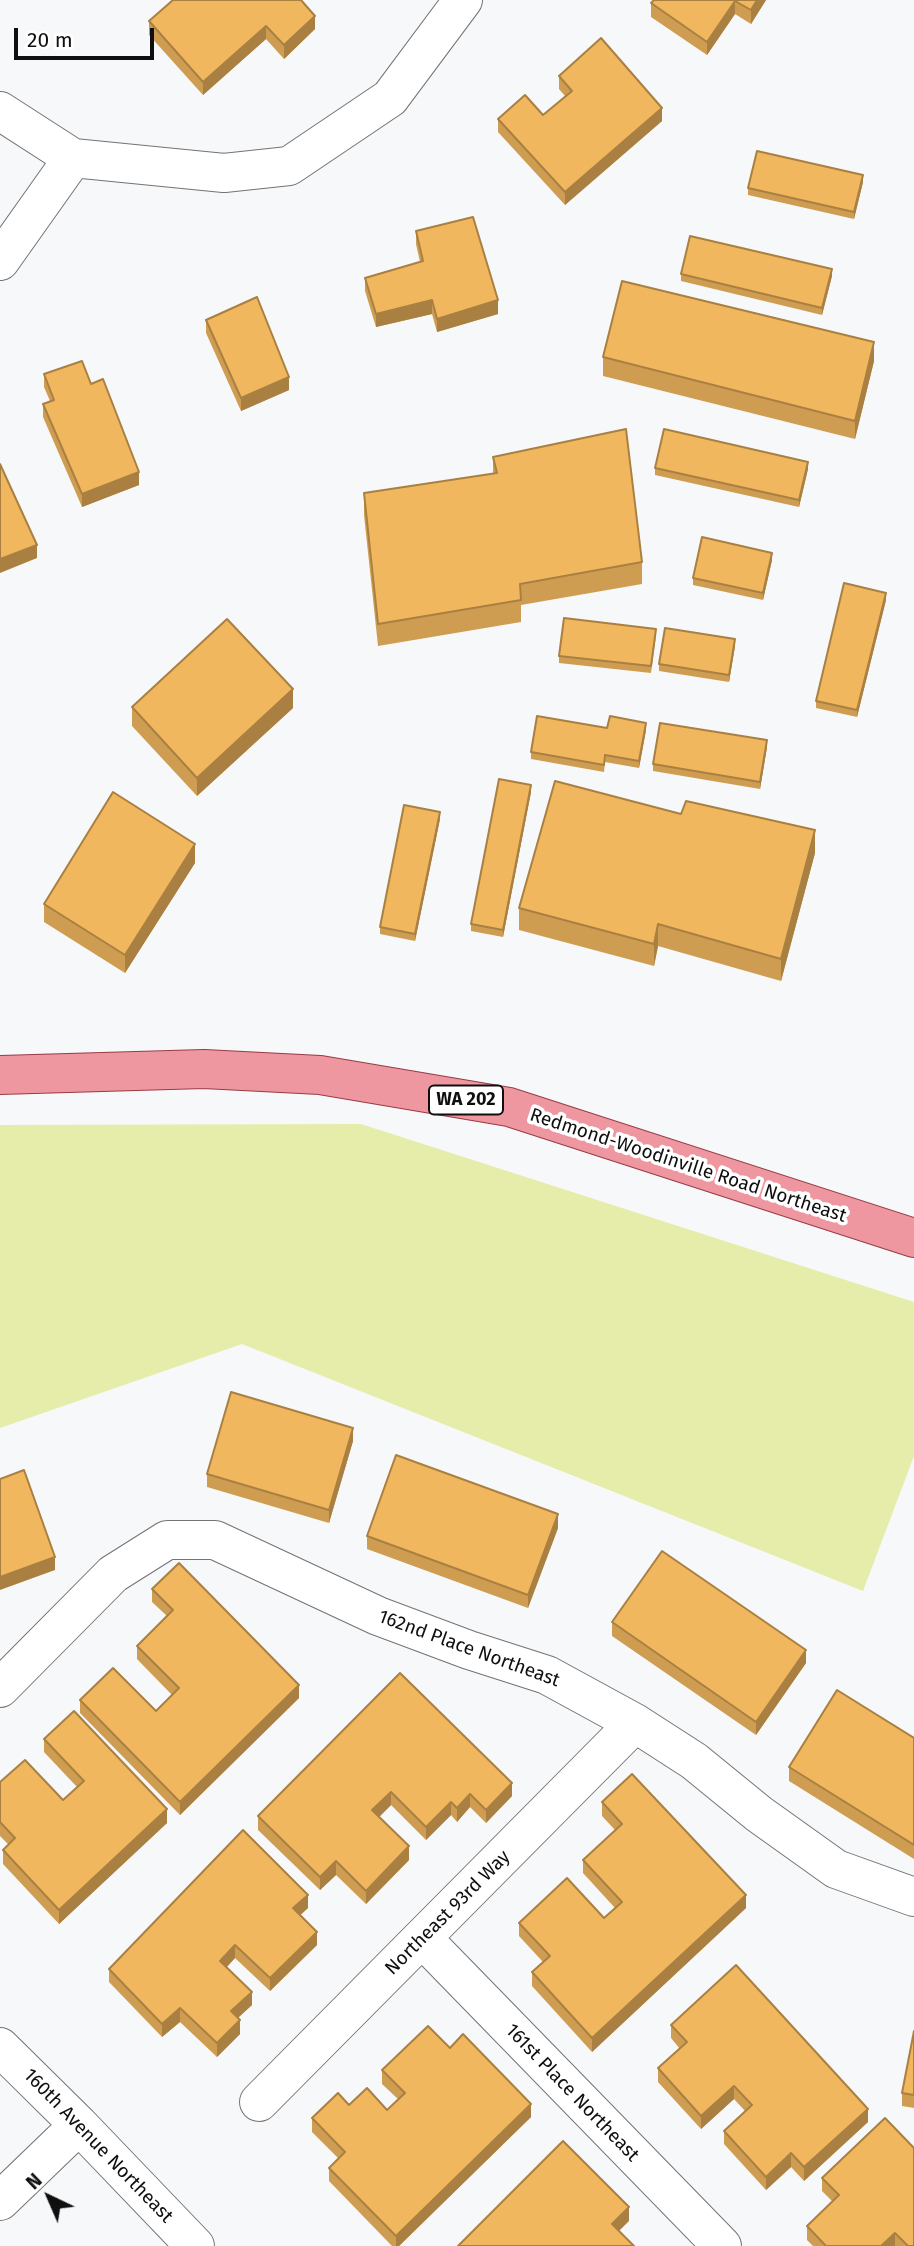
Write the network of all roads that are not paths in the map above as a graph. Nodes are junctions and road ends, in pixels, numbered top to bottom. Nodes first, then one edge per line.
1 (463, 0) edge
2 (0, 111) edge
3 (73, 158) junction
4 (0, 261) edge
5 (0, 1075) edge
6 (914, 1238) edge
7 (0, 1688) edge
8 (635, 1723) junction
9 (914, 1897) edge
10 (423, 1939) junction
11 (0, 2047) edge
12 (259, 2102) dead end
13 (79, 2125) junction
14 (0, 2201) edge
15 (195, 2246) edge
16 (722, 2246) edge

1 - 3 street
2 - 3 street
3 - 4 street
5 - 6 main road, Redmond-Woodinville Road Northeast / WA 202
7 - 8 street, 162nd Place Northeast
8 - 9 street, 162nd Place Northeast
8 - 10 street, Northeast 93rd Way
10 - 12 street, Northeast 93rd Way
10 - 16 street, 161st Place Northeast
11 - 13 street, 160th Avenue Northeast
13 - 14 street
13 - 15 street, 160th Avenue Northeast

